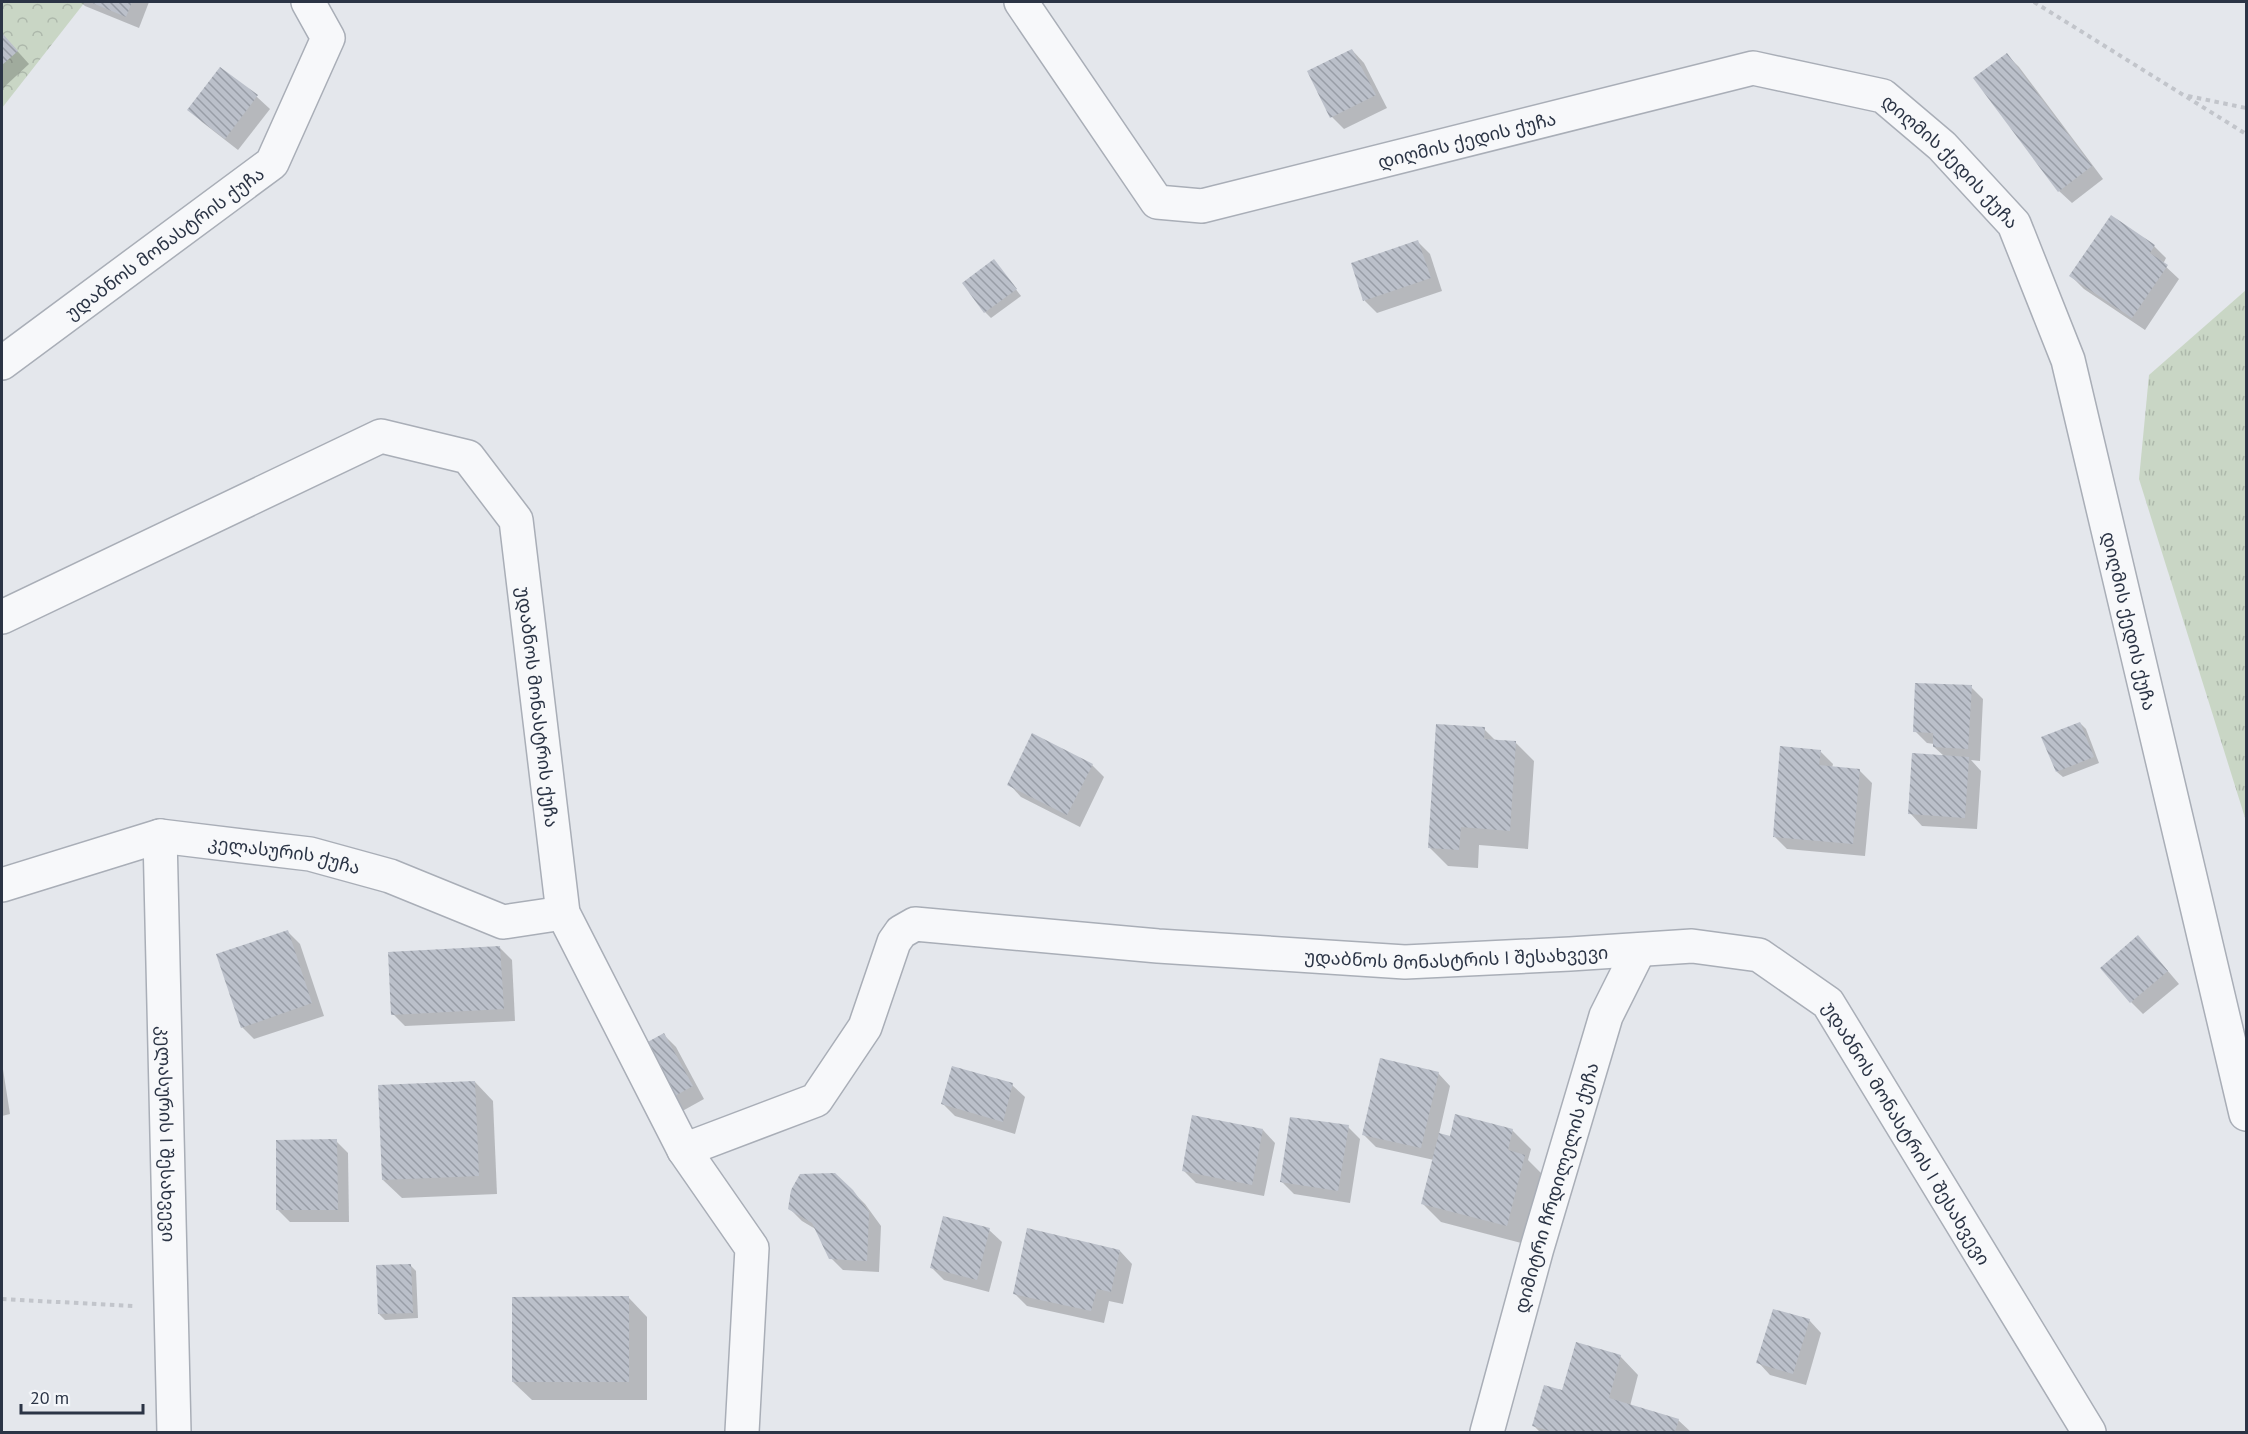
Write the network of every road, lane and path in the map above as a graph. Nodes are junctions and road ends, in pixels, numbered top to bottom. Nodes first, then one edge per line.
1 (308, 2) edge
2 (1021, 2) edge
3 (2034, 2) edge
4 (2184, 95) junction
5 (2247, 108) edge
6 (2247, 134) edge
7 (2, 363) edge
8 (2, 617) edge
9 (160, 836) junction
10 (2, 885) edge
11 (563, 913) junction
12 (1639, 950) junction
13 (2247, 1114) edge
14 (684, 1150) junction
15 (2, 1299) edge
16 (171, 1308) junction
17 (174, 1432) edge
18 (742, 1432) edge
19 (1487, 1432) edge
20 (2089, 1432) edge

1 - 7 street, უდაბნოს მონასტრის ქუჩა
2 - 13 street, დიღმის ქედის ქუჩა
3 - 4 path
4 - 5 path
4 - 6 path
8 - 11 street, უდაბნოს მონასტრის ქუჩა
9 - 10 street, კელასურის ქუჩა
9 - 11 street, კელასურის ქუჩა
9 - 16 street, კელასურის I შესახვევი
11 - 14 street, უდაბნოს მონასტრის ქუჩა
12 - 14 street, უდაბნოს მონასტრის I შესახვევი
12 - 19 street, დიმიტრი ჩრდილელის ქუჩა
12 - 20 street, უდაბნოს მონასტრის I შესახვევი
14 - 18 street, უდაბნოს მონასტრის ქუჩა
15 - 16 path
16 - 17 street, კელასურის I შესახვევი

